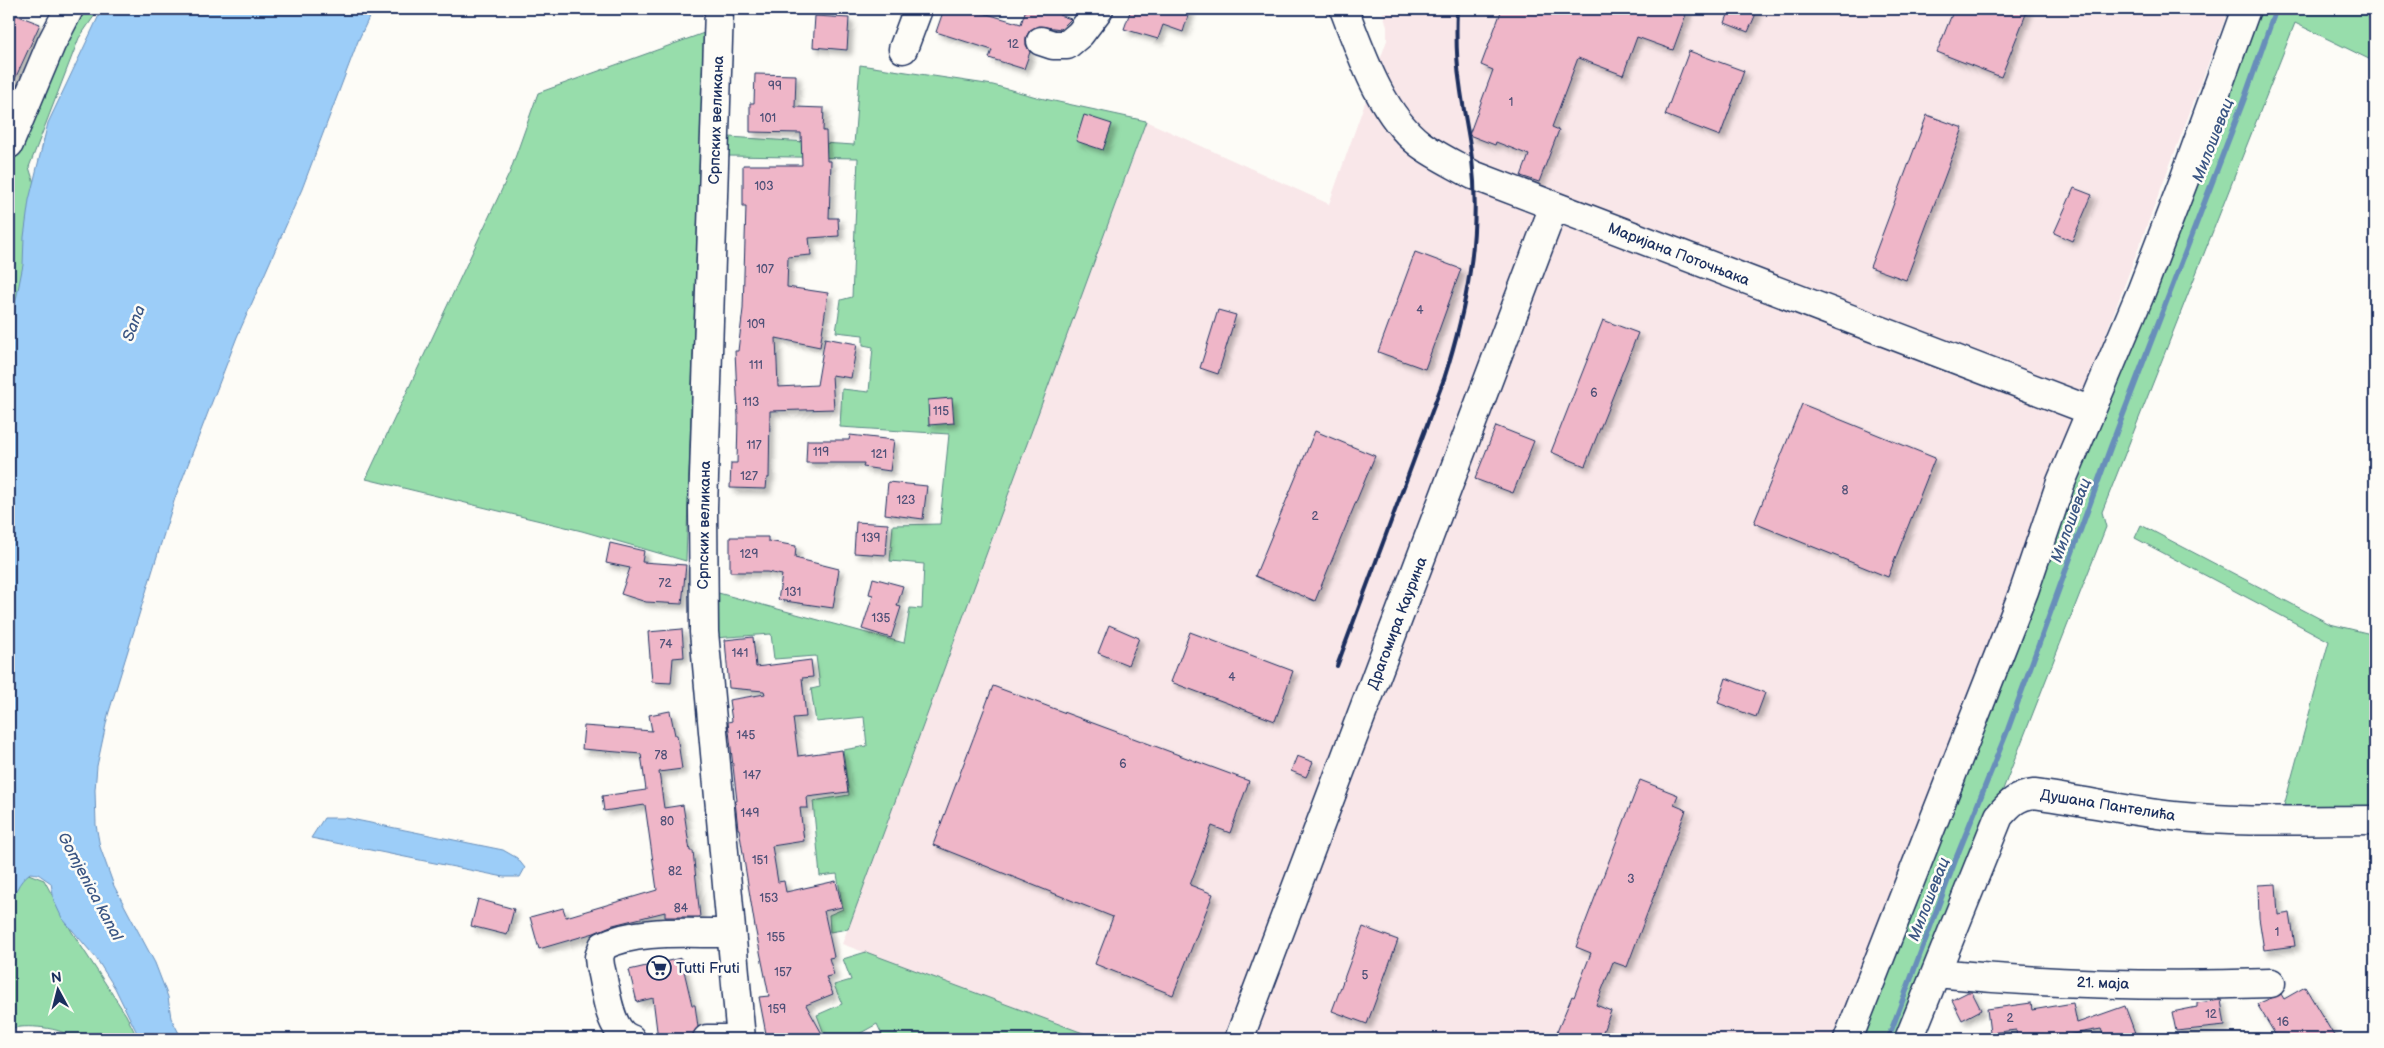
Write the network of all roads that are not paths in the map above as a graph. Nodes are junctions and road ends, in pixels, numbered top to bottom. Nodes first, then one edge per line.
1 (69, 9) edge
2 (719, 9) edge
3 (918, 9) edge
4 (1098, 9) edge
5 (1344, 9) edge
6 (2246, 9) edge
7 (1041, 41) dead end
8 (903, 49) dead end
9 (9, 144) edge
10 (1554, 206) junction
11 (2089, 410) junction
12 (2375, 820) edge
13 (730, 933) junction
14 (1936, 973) junction
15 (2271, 983) dead end
16 (631, 1039) edge
17 (708, 1039) edge
18 (740, 1039) edge
19 (1239, 1039) edge
20 (1848, 1039) edge
21 (1909, 1039) edge

1 - 9 street
2 - 13 street, Српских великана
3 - 8 street
4 - 7 street
5 - 10 street, Маријана Поточњака
6 - 11 street
10 - 11 street, Маријана Поточњака
10 - 19 street, Драгомира Каурина
11 - 20 street
12 - 14 street, Душана Пантелића
13 - 16 street
13 - 18 street, Српских великана
14 - 15 street, 21. маја
14 - 21 street, Душана Пантелића
17 - 18 street

